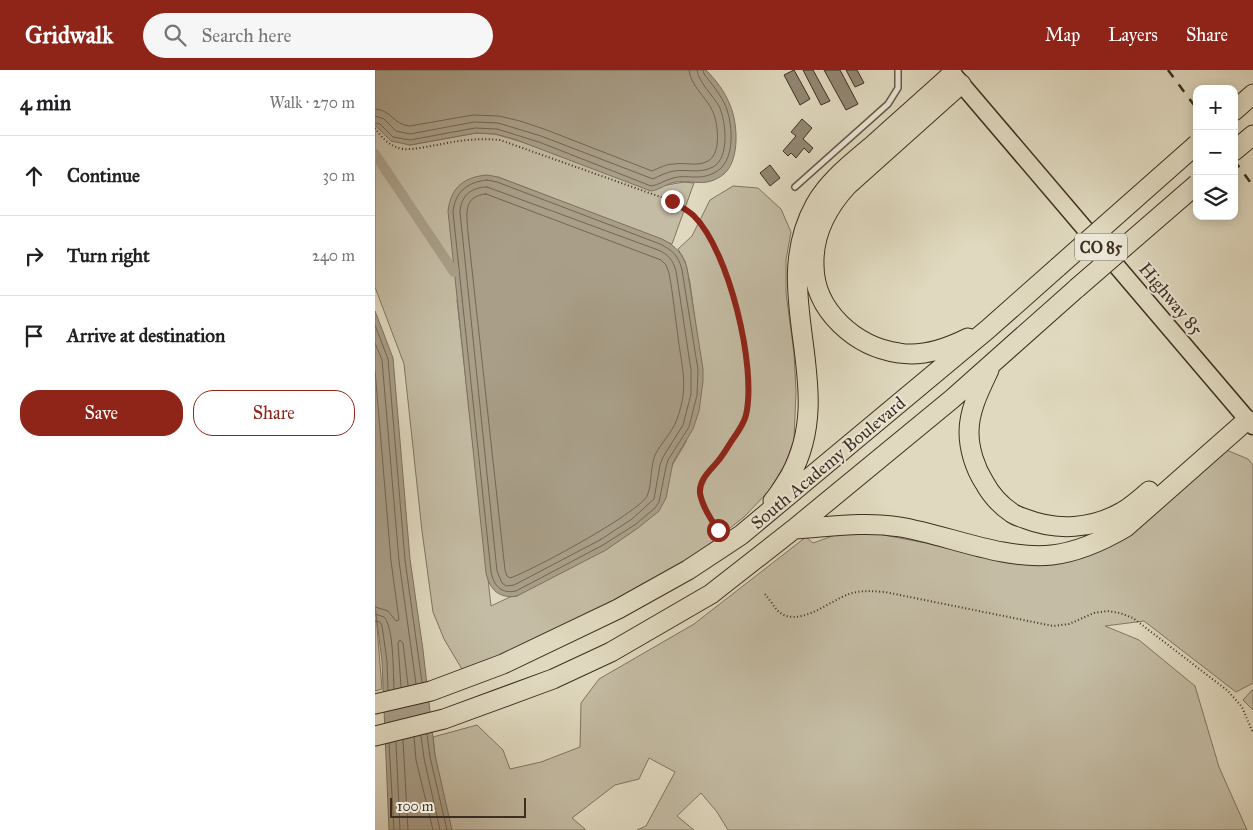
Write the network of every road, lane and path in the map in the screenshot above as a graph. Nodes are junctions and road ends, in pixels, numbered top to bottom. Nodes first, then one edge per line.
1 (898, 70) edge
2 (954, 76) edge
3 (1253, 94) edge
4 (1238, 107) edge
5 (375, 128) edge
6 (1253, 135) edge
7 (1193, 148) edge
8 (1238, 148) edge
9 (795, 187) dead end
10 (1193, 187) edge
11 (988, 329) junction
12 (991, 364) junction
13 (1247, 419) edge
14 (794, 529) junction
15 (718, 530) dead end
16 (741, 535) junction
17 (765, 594) dead end
18 (375, 704) edge
19 (1253, 733) edge
20 (375, 736) edge

1 - 9 lane
2 - 11 highway
2 - 13 main road, Highway 85 / CO 85
2 - 16 highway
3 - 4 highway
5 - 15 path
6 - 8 highway
7 - 11 highway, South Academy Boulevard, bridge
10 - 12 highway, South Academy Boulevard, bridge
11 - 16 highway, South Academy Boulevard
12 - 13 highway
12 - 14 highway, South Academy Boulevard
13 - 14 highway
14 - 20 highway, South Academy Boulevard
16 - 18 highway, South Academy Boulevard
17 - 19 path

